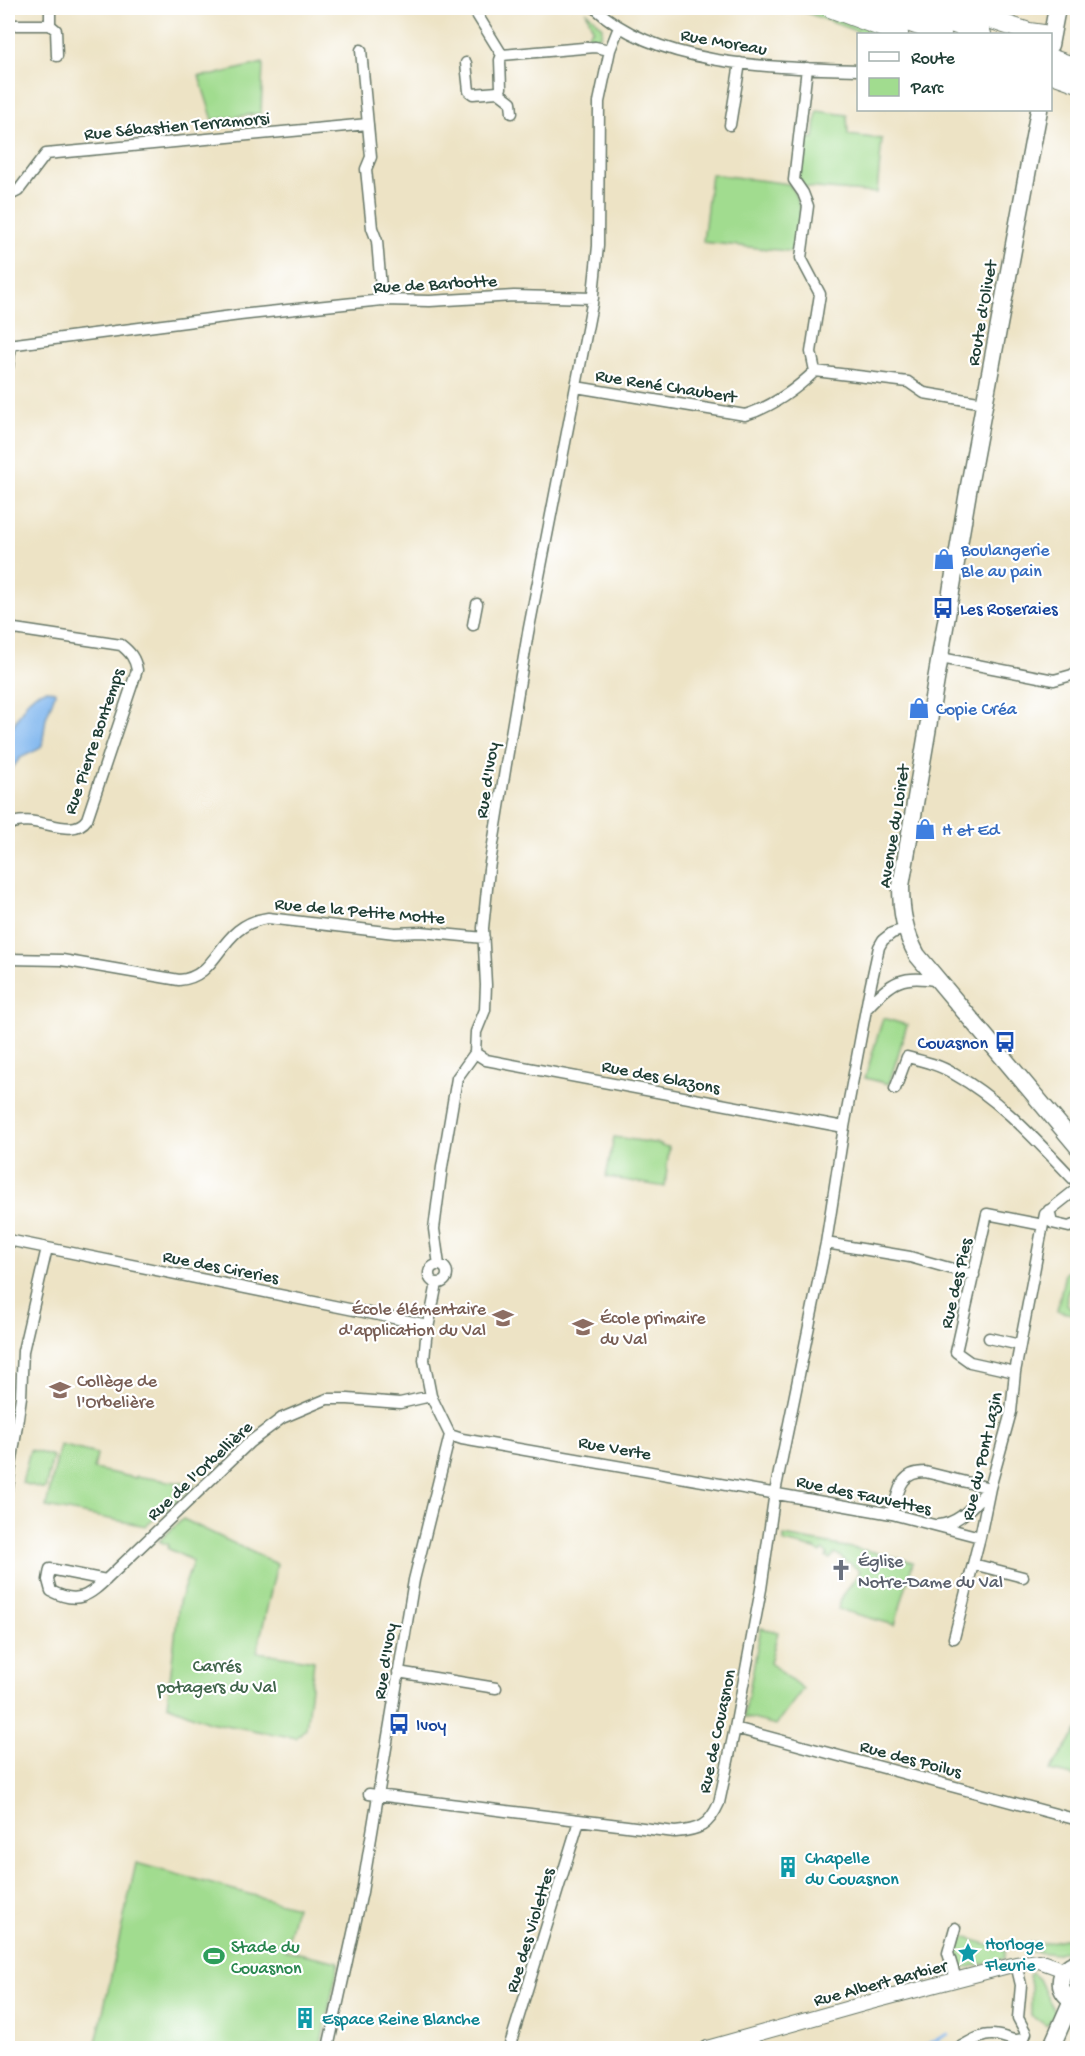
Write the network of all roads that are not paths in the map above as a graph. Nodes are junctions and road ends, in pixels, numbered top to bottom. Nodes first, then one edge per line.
1 (50, 8) edge
2 (473, 8) edge
3 (595, 8) edge
4 (830, 8) edge
5 (867, 8) edge
6 (909, 8) edge
7 (955, 8) edge
8 (1057, 8) edge
9 (8, 25) edge
10 (50, 25) junction
11 (619, 27) junction
12 (896, 33) edge
13 (939, 33) edge
14 (976, 33) edge
15 (1032, 33) edge
16 (1050, 33) edge
17 (361, 50) dead end
18 (610, 50) junction
19 (502, 55) junction
20 (57, 57) dead end
21 (1052, 59) edge
22 (466, 63) dead end
23 (740, 63) junction
24 (807, 68) junction
25 (1077, 68) edge
26 (857, 70) edge
27 (1052, 74) edge
28 (1077, 83) edge
29 (498, 92) junction
30 (1039, 111) edge
31 (512, 113) dead end
32 (368, 124) junction
33 (730, 125) dead end
34 (8, 196) edge
35 (592, 298) junction
36 (382, 300) junction
37 (9, 345) edge
38 (8, 367) edge
39 (815, 371) junction
40 (576, 387) junction
41 (984, 403) junction
42 (965, 524) joint
43 (477, 604) dead end
44 (473, 625) dead end
45 (8, 628) edge
46 (941, 658) junction
47 (1077, 671) edge
48 (8, 825) edge
49 (905, 928) junction
50 (484, 938) junction
51 (8, 959) edge
52 (938, 981) junction
53 (868, 1007) junction
54 (475, 1053) junction
55 (895, 1089) dead end
56 (844, 1126) junction
57 (1077, 1148) edge
58 (1077, 1186) edge
59 (1049, 1210) junction
60 (1077, 1223) edge
61 (1043, 1225) junction
62 (8, 1240) edge
63 (826, 1243) junction
64 (47, 1248) junction
65 (974, 1275) junction
66 (428, 1325) junction
67 (989, 1338) dead end
68 (1020, 1345) junction
69 (1015, 1372) junction
70 (431, 1396) junction
71 (450, 1435) junction
72 (8, 1487) edge
73 (990, 1488) junction
74 (775, 1492) junction
75 (892, 1514) junction
76 (933, 1525) junction
77 (980, 1537) junction
78 (973, 1564) junction
79 (1023, 1577) dead end
80 (106, 1580) junction
81 (954, 1638) dead end
82 (398, 1672) junction
83 (496, 1688) dead end
84 (735, 1728) junction
85 (374, 1795) junction
86 (1077, 1820) edge
87 (579, 1821) junction
88 (955, 1928) dead end
89 (1016, 1964) junction
90 (1070, 1966) edge
91 (956, 1979) junction
92 (1075, 2001) edge
93 (328, 2049) edge
94 (508, 2049) edge
95 (707, 2049) edge
96 (958, 2049) edge
97 (1051, 2049) edge

1 - 10 street
2 - 19 street
3 - 11 street, Rue Moreau
4 - 12 main road
5 - 13 main road
6 - 14 main road
7 - 15 main road
8 - 16 main road
9 - 10 street
10 - 20 street
11 - 18 street
11 - 23 street, Rue Moreau
17 - 32 street
18 - 19 street
18 - 35 street
19 - 29 street
21 - 25 main road
22 - 29 street
23 - 24 street, Rue Moreau
23 - 33 street
24 - 26 street, Rue Moreau
24 - 39 street
27 - 28 main road
29 - 31 street
30 - 41 main road, Route d'Olivet
32 - 34 street, Rue Sébastien Terramorsi
32 - 36 street
35 - 36 street, Rue de Barbotte
35 - 40 street, Rue d'Ivoy
36 - 37 street, Rue de Barbotte
37 - 38 street
39 - 40 street, Rue René Chaubert
39 - 41 street
40 - 50 street, Rue d'Ivoy
41 - 42 main road, Route d'Olivet
42 - 46 main road, Avenue du Loiret
43 - 44 street
45 - 48 street, Rue Pierre Bontemps
46 - 47 street
46 - 49 main road, Avenue du Loiret
49 - 52 main road, Avenue du Loiret
49 - 53 street
50 - 51 street, Rue de la Petite Motte
50 - 54 street, Rue d'Ivoy
52 - 53 street
52 - 57 main road, Avenue du Loiret
53 - 56 street
54 - 56 street, Rue des Glazons
54 - 66 street, Rue d'Ivoy
55 - 58 street
56 - 63 street, Rue de Couasnon
58 - 59 street
59 - 60 street
59 - 61 street, Rue du Pont Lazin
61 - 65 street, Rue des Pies
61 - 68 street, Rue du Pont Lazin
62 - 64 street, Rue des Cireries
63 - 65 street
63 - 74 street, Rue de Couasnon
64 - 66 street, Rue des Cireries
64 - 72 street
65 - 69 street, Rue des Pies
66 - 70 street
67 - 68 street
68 - 69 street, Rue du Pont Lazin
69 - 73 street, Rue du Pont Lazin
70 - 71 street
70 - 80 street, Rue de l'Orbellière
71 - 74 street, Rue Verte
71 - 82 street, Rue d'Ivoy
73 - 75 street
73 - 76 street
73 - 77 street, Rue du Pont Lazin
74 - 75 street, Rue des Fauvettes
74 - 84 street, Rue de Couasnon
75 - 76 street, Rue des Fauvettes
76 - 77 street, Rue des Fauvettes
77 - 78 street, Rue du Pont Lazin
78 - 79 street
78 - 81 street, Rue du Pont Lazin
80 - 80 street, Rue de l'Orbellière
82 - 83 street
82 - 85 street, Rue d'Ivoy
84 - 86 street, Rue des Poilus
84 - 87 street, Rue de Couasnon
85 - 87 street, Rue de Couasnon
85 - 93 street, Rue d'Ivoy
87 - 94 street, Rue des Violettes
88 - 91 street
89 - 90 street, Rue Albert Barbier
89 - 91 street, Rue Albert Barbier
89 - 96 street
90 - 92 main road
91 - 95 street, Rue Albert Barbier
92 - 97 main road

